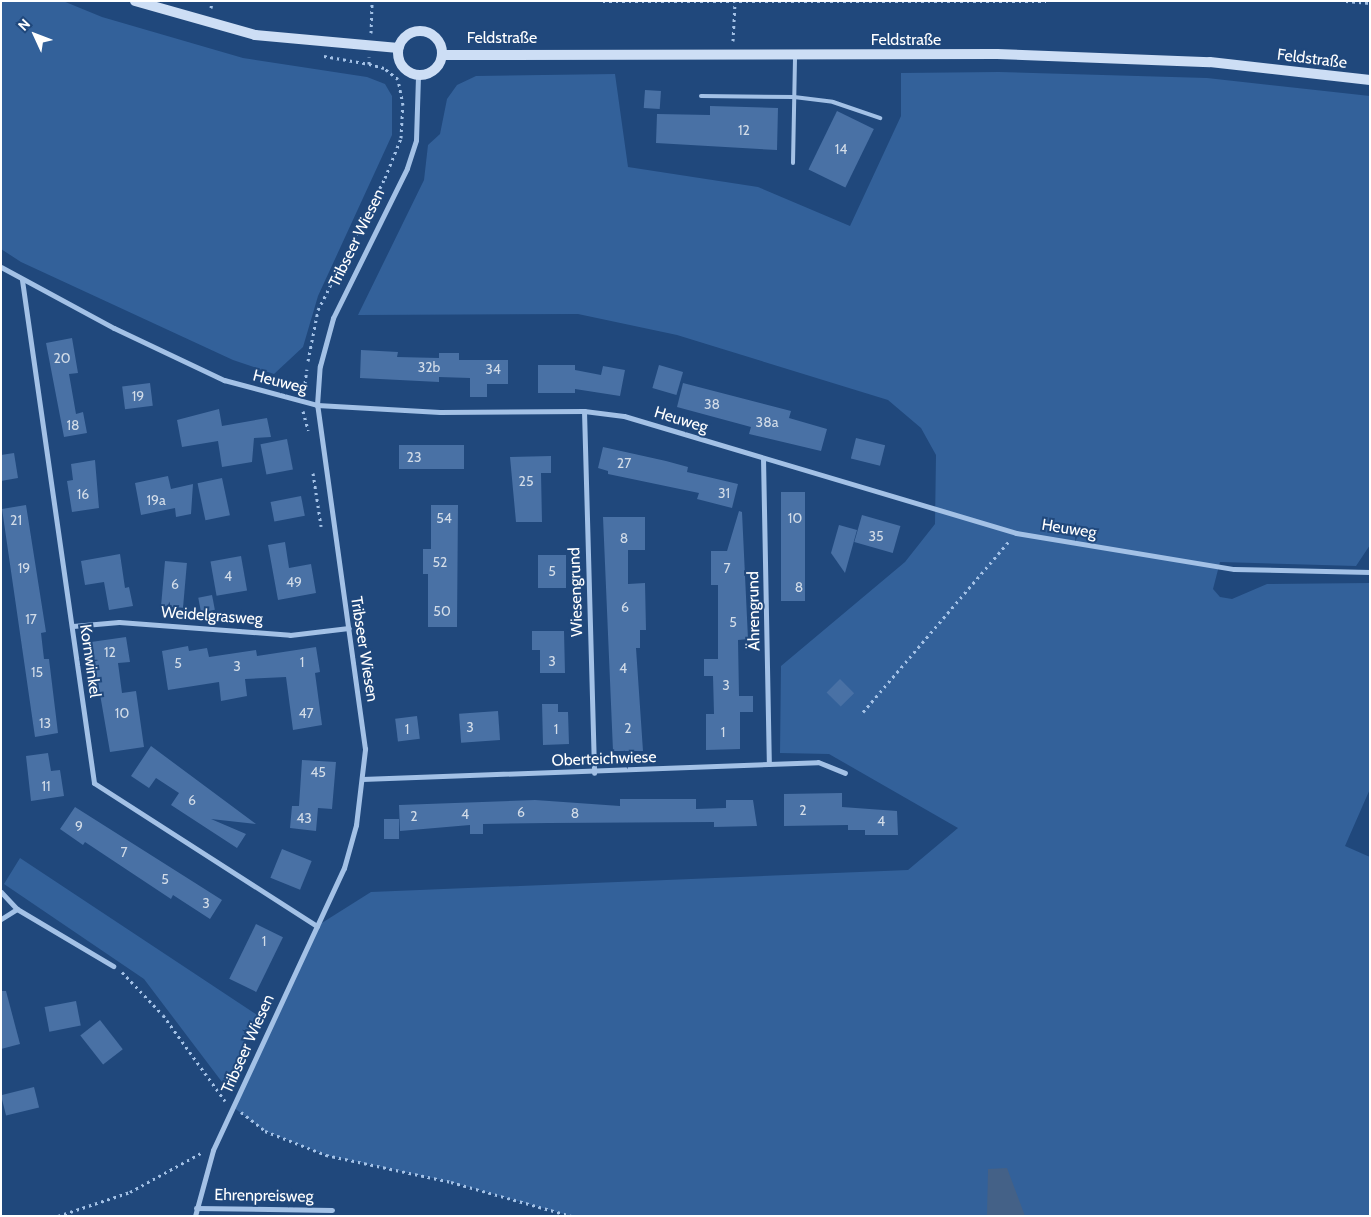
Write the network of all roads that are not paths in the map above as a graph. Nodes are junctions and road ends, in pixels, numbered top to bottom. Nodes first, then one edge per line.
1 (136, 1) edge
2 (398, 48) junction
3 (795, 54) junction
4 (442, 55) junction
5 (418, 75) junction
6 (1370, 80) edge
7 (701, 96) dead end
8 (794, 97) junction
9 (880, 118) dead end
10 (793, 163) dead end
11 (1, 267) edge
12 (22, 280) junction
13 (317, 405) junction
14 (584, 411) junction
15 (764, 458) junction
16 (1370, 572) edge
17 (73, 626) junction
18 (349, 628) junction
19 (769, 764) junction
20 (594, 773) junction
21 (845, 773) dead end
22 (362, 779) junction
23 (1, 892) edge
24 (17, 909) junction
25 (1, 919) edge
26 (317, 926) junction
27 (113, 966) road end
28 (196, 1208) junction
29 (332, 1210) dead end
30 (195, 1216) edge

1 - 2 main road
2 - 4 main road
2 - 5 main road
3 - 4 main road, Feldstraße
3 - 6 main road, Feldstraße
3 - 8 lane
4 - 5 main road
5 - 13 street, Tribseer Wiesen
7 - 8 lane
8 - 9 lane
8 - 10 lane
11 - 12 street, Heuweg
12 - 13 street, Heuweg
12 - 17 street, Kornwinkel
13 - 14 street, Heuweg
13 - 18 street, Tribseer Wiesen
14 - 15 street, Heuweg
14 - 20 street, Wiesengrund
15 - 16 street, Heuweg
15 - 19 street, Ährengrund
17 - 18 street, Weidelgrasweg
17 - 26 street, Kornwinkel
18 - 22 street, Tribseer Wiesen
19 - 20 street, Oberteichwiese
19 - 21 street, Oberteichwiese
20 - 22 street, Oberteichwiese
22 - 26 street, Tribseer Wiesen
23 - 24 street
24 - 25 street
24 - 27 street
26 - 28 street, Tribseer Wiesen
28 - 29 street, Ehrenpreisweg
28 - 30 street, Tribseer Wiesen

